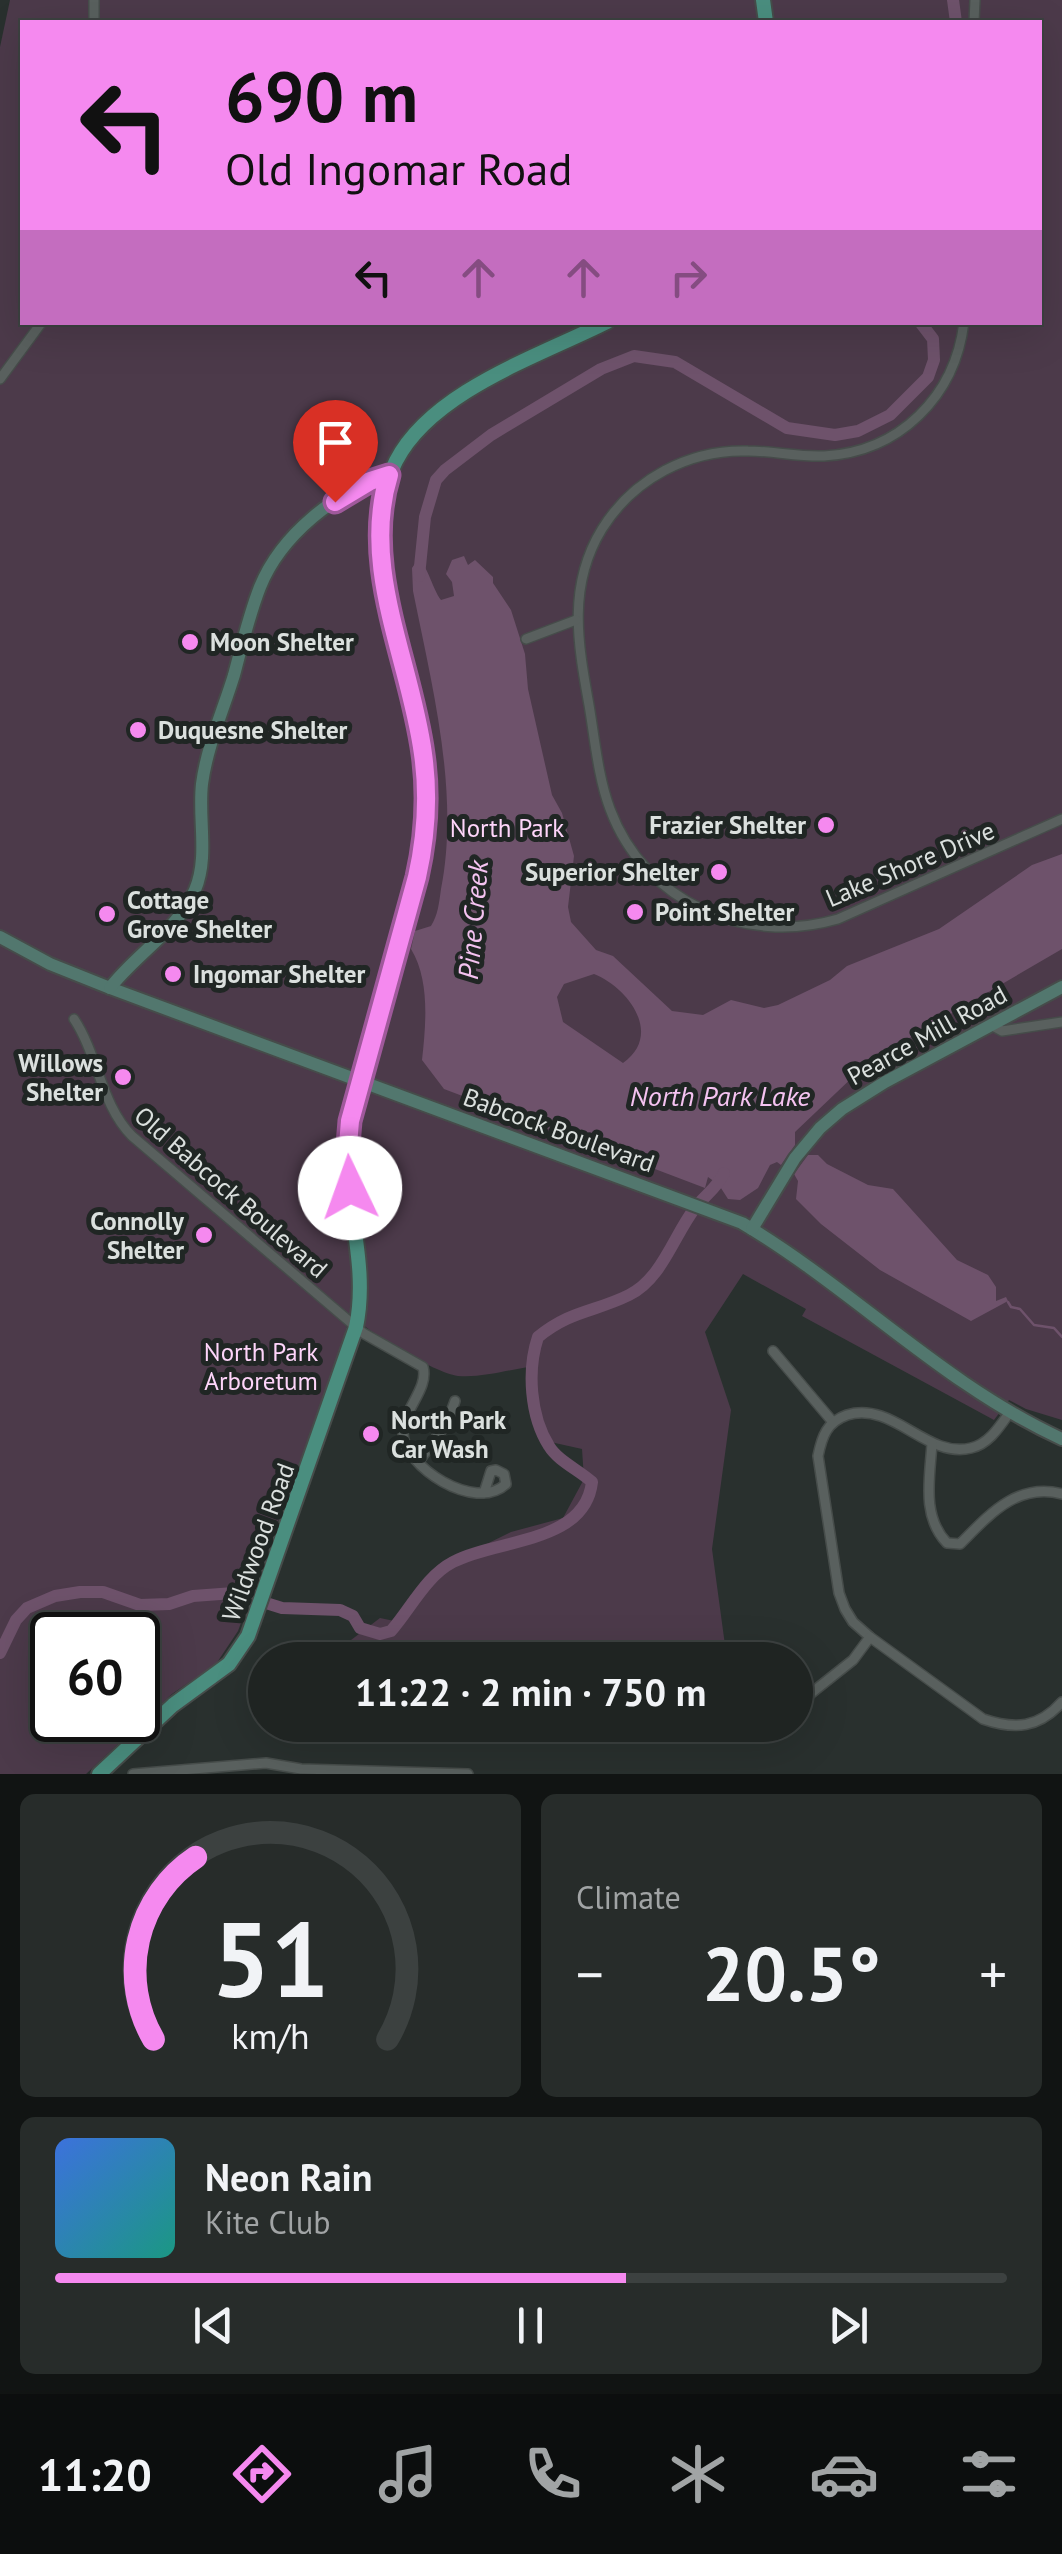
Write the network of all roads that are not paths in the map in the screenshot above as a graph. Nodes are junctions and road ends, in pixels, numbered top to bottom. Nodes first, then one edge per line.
1 (40, 325) edge
2 (601, 325) edge
3 (963, 325) edge
4 (0, 378) edge
5 (389, 475) junction
6 (576, 620) junction
7 (526, 639) dead end
8 (1062, 819) edge
9 (0, 937) edge
10 (1062, 987) edge
11 (110, 988) junction
12 (74, 1019) dead end
13 (1062, 1022) edge
14 (991, 1025) junction
15 (360, 1080) junction
16 (752, 1229) junction
17 (356, 1327) junction
18 (773, 1352) dead end
19 (455, 1401) dead end
20 (1010, 1412) junction
21 (832, 1422) junction
22 (1062, 1439) edge
23 (932, 1442) junction
24 (420, 1461) junction
25 (484, 1493) dead end
26 (1062, 1494) edge
27 (870, 1637) junction
28 (813, 1692) edge
29 (1062, 1702) edge
30 (104, 1772) edge
31 (133, 1774) edge
32 (468, 1774) edge

1 - 4 street
2 - 5 main road
3 - 6 street, Lake Shore Drive
5 - 11 main road
5 - 15 main road, Wildwood Road
6 - 7 street
6 - 8 street, Lake Shore Drive
9 - 11 main road, Babcock Boulevard
10 - 14 main road, Pearce Mill Road
11 - 15 main road, Babcock Boulevard
12 - 17 street, Old Babcock Boulevard
13 - 14 street
14 - 16 main road, Pearce Mill Road
15 - 16 main road, Babcock Boulevard
15 - 17 main road, Wildwood Road
16 - 20 main road, Babcock Boulevard
17 - 24 street, Old Babcock Boulevard
17 - 30 main road, Wildwood Road
18 - 21 street
19 - 24 street
20 - 22 main road, Babcock Boulevard
20 - 23 street
21 - 23 street
21 - 27 street
23 - 26 street
24 - 25 street
27 - 28 street
27 - 29 street
31 - 32 street

